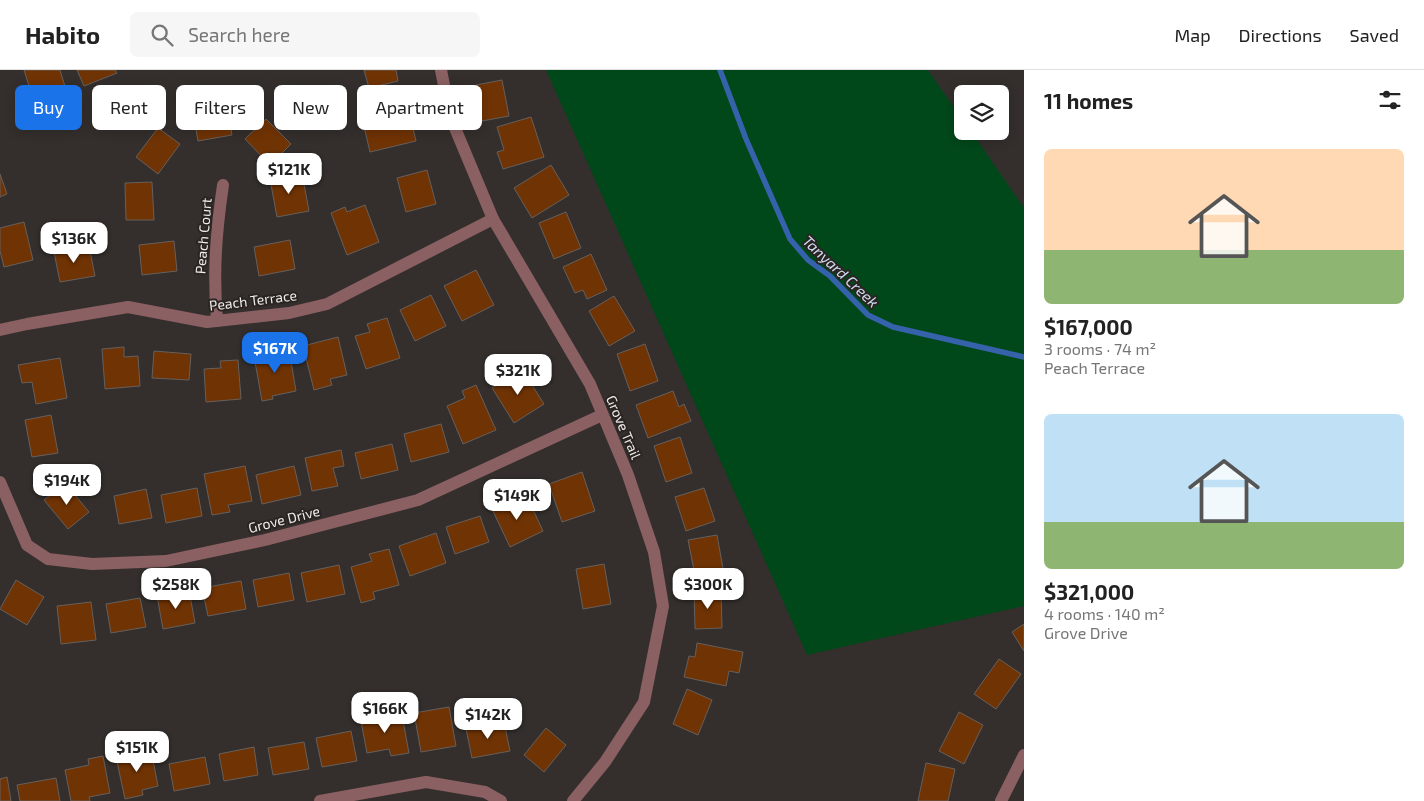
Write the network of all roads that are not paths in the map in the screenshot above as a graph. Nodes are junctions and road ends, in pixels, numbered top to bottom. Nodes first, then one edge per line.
1 (441, 70) edge
2 (224, 185) dead end
3 (493, 219) junction
4 (217, 321) junction
5 (0, 330) edge
6 (602, 415) junction
7 (0, 482) edge
8 (1024, 755) edge
9 (320, 801) edge
10 (501, 801) edge
11 (573, 801) edge
12 (1001, 801) edge

1 - 3 street, Grove Trail
2 - 4 street, Peach Court
3 - 4 street, Peach Terrace
3 - 6 street, Grove Trail
4 - 5 street, Peach Terrace
6 - 7 street, Grove Drive
6 - 11 street, Grove Trail
8 - 12 street
9 - 10 street

